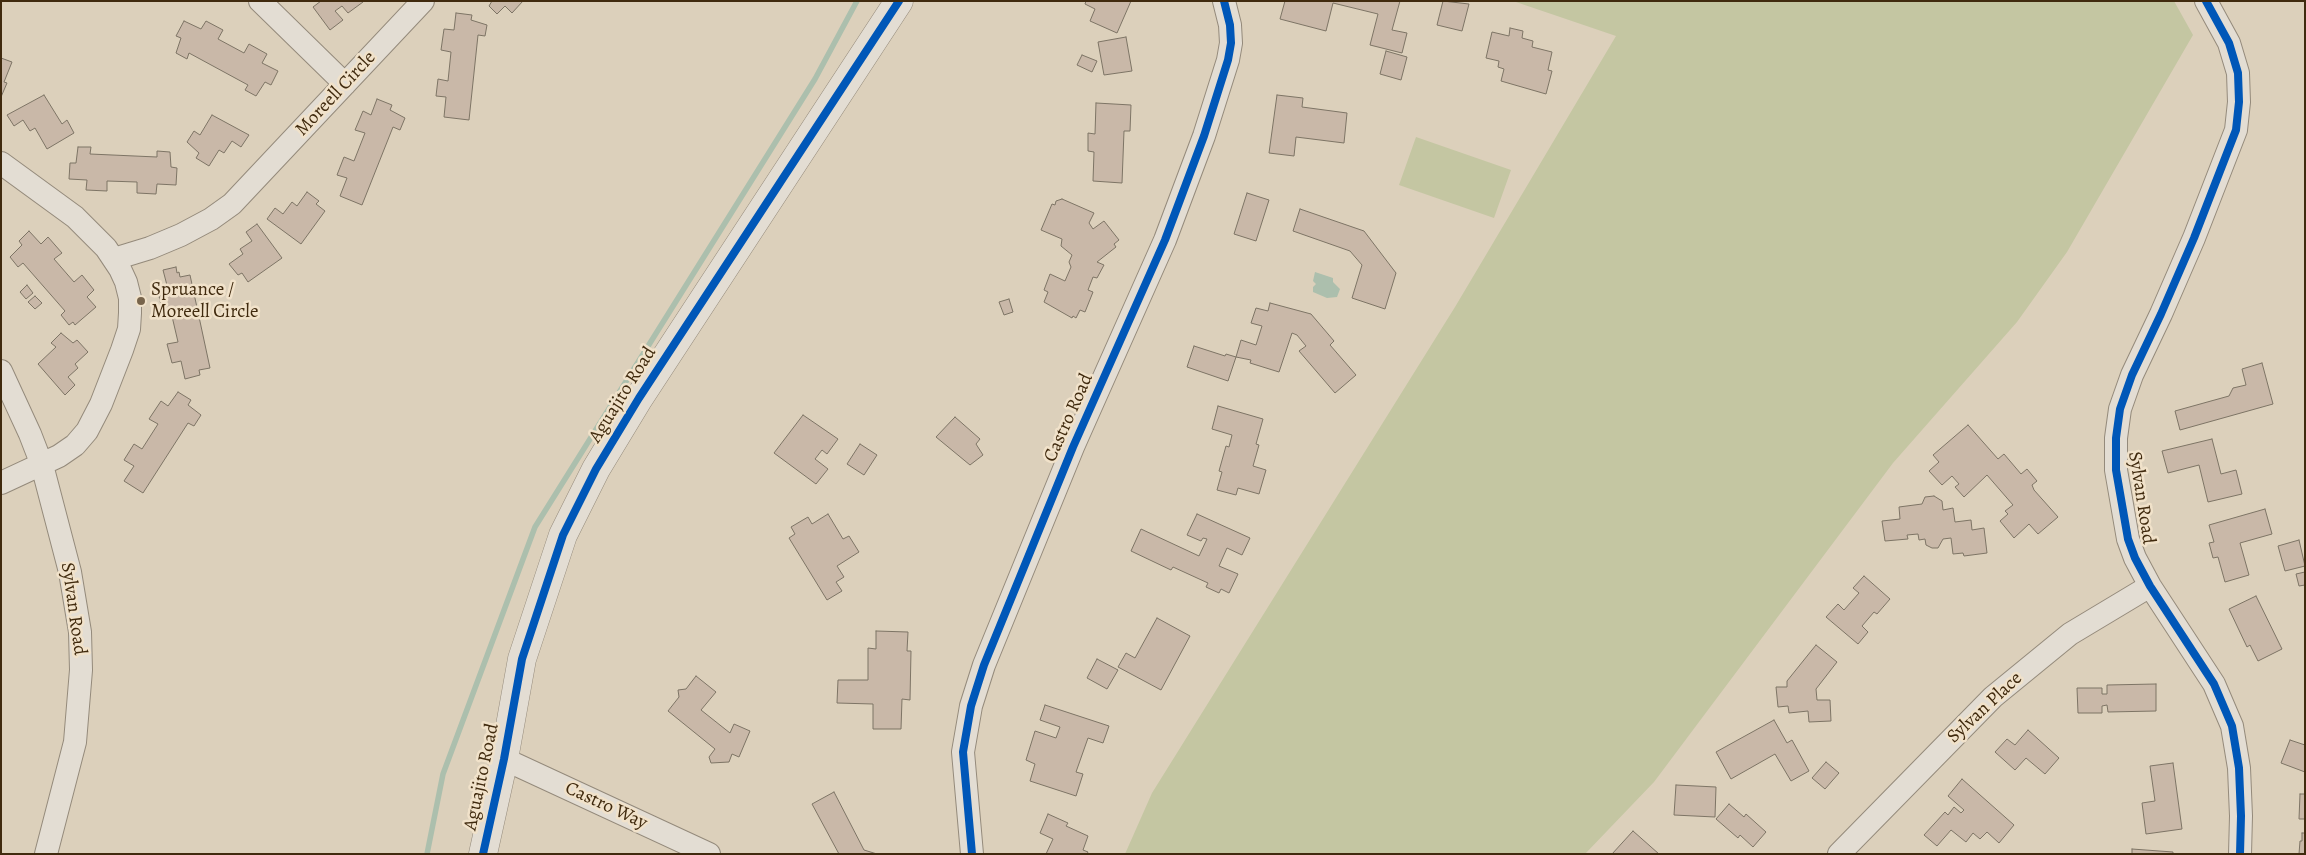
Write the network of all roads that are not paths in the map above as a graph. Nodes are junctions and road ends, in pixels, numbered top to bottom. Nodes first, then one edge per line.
1 (260, 1) edge
2 (423, 1) edge
3 (899, 1) edge
4 (1224, 1) edge
5 (2206, 1) edge
6 (345, 84) junction
7 (1, 163) edge
8 (114, 259) junction
9 (1, 371) edge
10 (42, 465) junction
11 (1, 483) edge
12 (2150, 586) junction
13 (504, 759) junction
14 (46, 854) edge
15 (483, 854) edge
16 (709, 854) edge
17 (972, 854) edge
18 (1839, 854) edge
19 (2240, 854) edge

1 - 6 street
2 - 6 street, Moreell Circle
3 - 13 street, Aguajito Road
4 - 17 street, Castro Road
5 - 12 street, Sylvan Road
6 - 8 street, Moreell Circle
7 - 8 street
8 - 10 street
9 - 10 street, Sylvan Road
10 - 11 street
10 - 14 street, Sylvan Road
12 - 18 street, Sylvan Place
12 - 19 street, Sylvan Road
13 - 15 street, Aguajito Road
13 - 16 street, Castro Way

